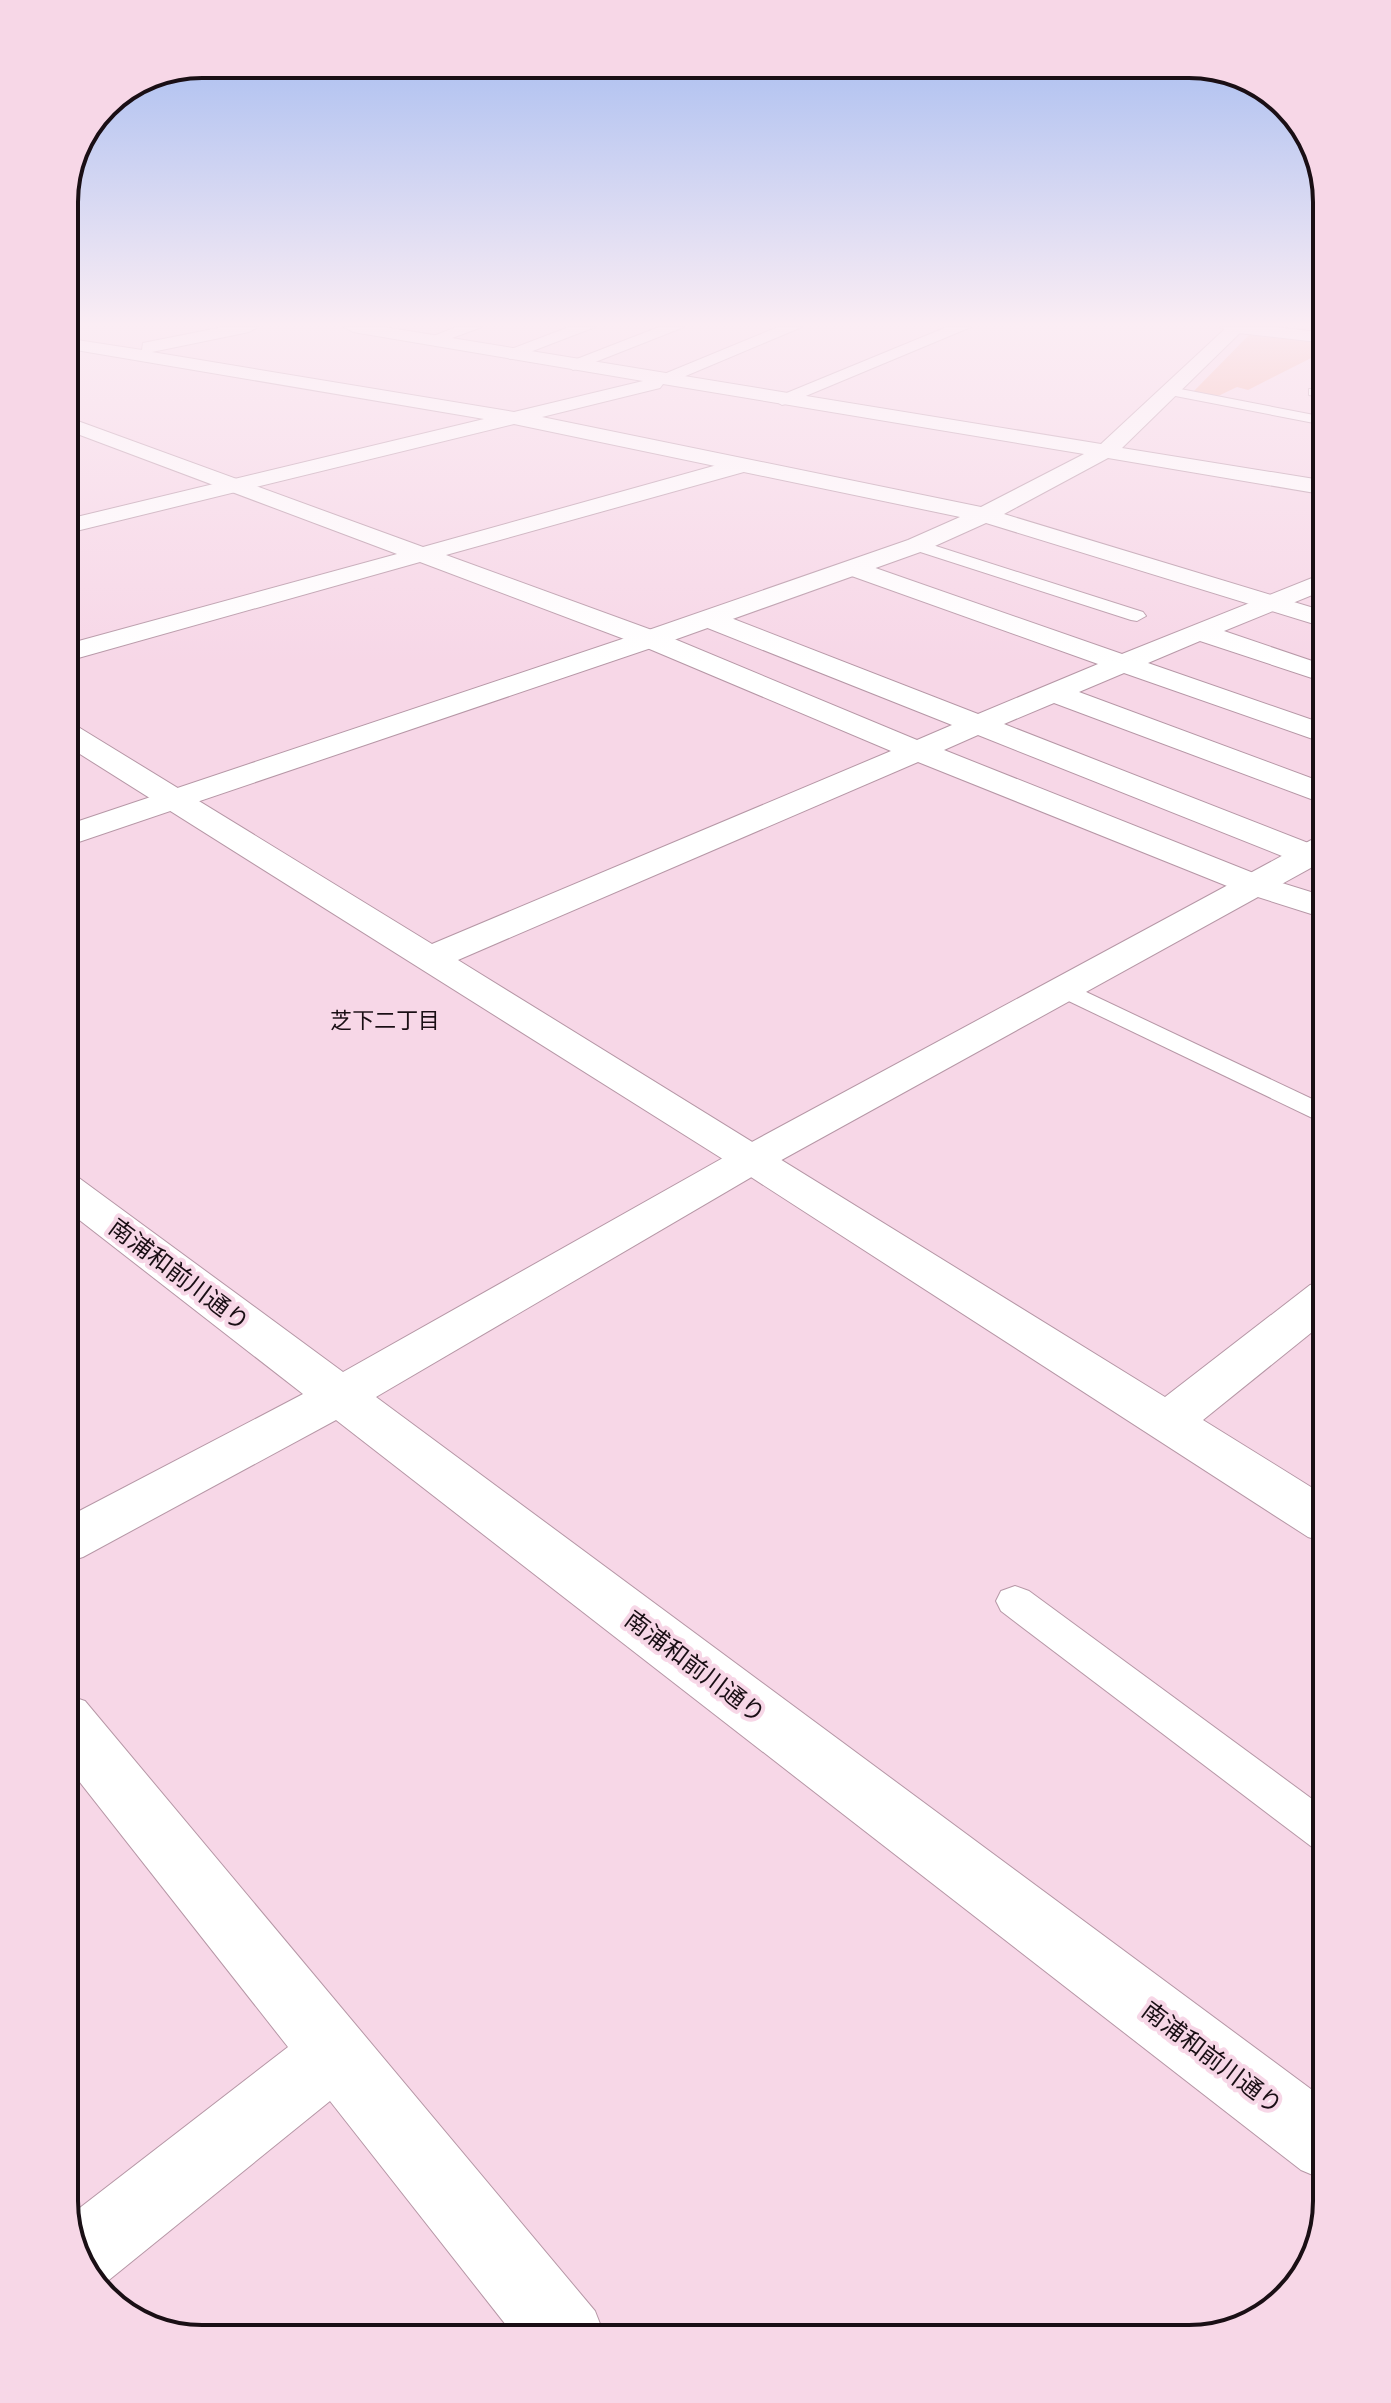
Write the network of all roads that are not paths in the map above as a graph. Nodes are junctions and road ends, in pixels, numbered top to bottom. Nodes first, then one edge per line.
1 (104, 439) edge
2 (427, 439) edge
3 (618, 439) edge
4 (1032, 439) edge
5 (1119, 439) edge
6 (1106, 451) junction
7 (743, 465) junction
8 (238, 484) junction
9 (1313, 486) edge
10 (984, 515) junction
11 (78, 524) edge
12 (917, 545) junction
13 (419, 554) junction
14 (855, 569) junction
15 (1313, 586) edge
16 (1272, 603) junction
17 (1137, 616) dead end
18 (1313, 616) edge
19 (709, 619) junction
20 (1200, 632) junction
21 (650, 639) junction
22 (78, 650) edge
23 (1123, 663) junction
24 (1313, 670) edge
25 (1054, 693) junction
26 (978, 725) junction
27 (1313, 730) edge
28 (78, 740) edge
29 (918, 751) junction
30 (1313, 790) edge
31 (174, 800) junction
32 (78, 832) edge
33 (1313, 848) edge
34 (1313, 853) edge
35 (1254, 885) junction
36 (1313, 904) edge
37 (431, 958) junction
38 (1063, 989) junction
39 (1313, 1110) edge
40 (752, 1159) junction
41 (78, 1198) edge
42 (1313, 1307) edge
43 (338, 1397) junction
44 (1167, 1422) junction
45 (1313, 1514) edge
46 (78, 1536) edge
47 (1015, 1601) dead end
48 (78, 1735) edge
49 (1313, 1824) edge
50 (336, 2053) junction
51 (1313, 2134) edge
52 (88, 2248) edge
53 (556, 2325) edge

1 - 8 street
2 - 8 street
3 - 7 street
4 - 6 street
5 - 6 street
6 - 9 street
6 - 10 street
7 - 10 street
7 - 13 street
8 - 11 street
8 - 13 street
10 - 12 street
10 - 16 street
12 - 14 street
12 - 17 lane
13 - 21 street
13 - 22 street
14 - 19 street
14 - 23 street
15 - 16 street
16 - 18 street
16 - 20 street
19 - 21 street
19 - 26 street
20 - 23 street
20 - 24 street
21 - 29 street
21 - 31 street
23 - 25 street
23 - 27 street
25 - 26 street
25 - 30 street
26 - 29 street
26 - 33 street
28 - 31 street
29 - 35 street
29 - 37 street
31 - 32 street
31 - 37 street
34 - 35 street
35 - 36 street
35 - 38 street
37 - 40 street
38 - 39 lane
38 - 40 street
40 - 43 street
40 - 44 street
41 - 43 street, 南浦和前川通り
42 - 44 street
43 - 46 street
43 - 51 street, 南浦和前川通り
44 - 45 street
47 - 49 lane
48 - 50 street
50 - 52 street
50 - 53 street

